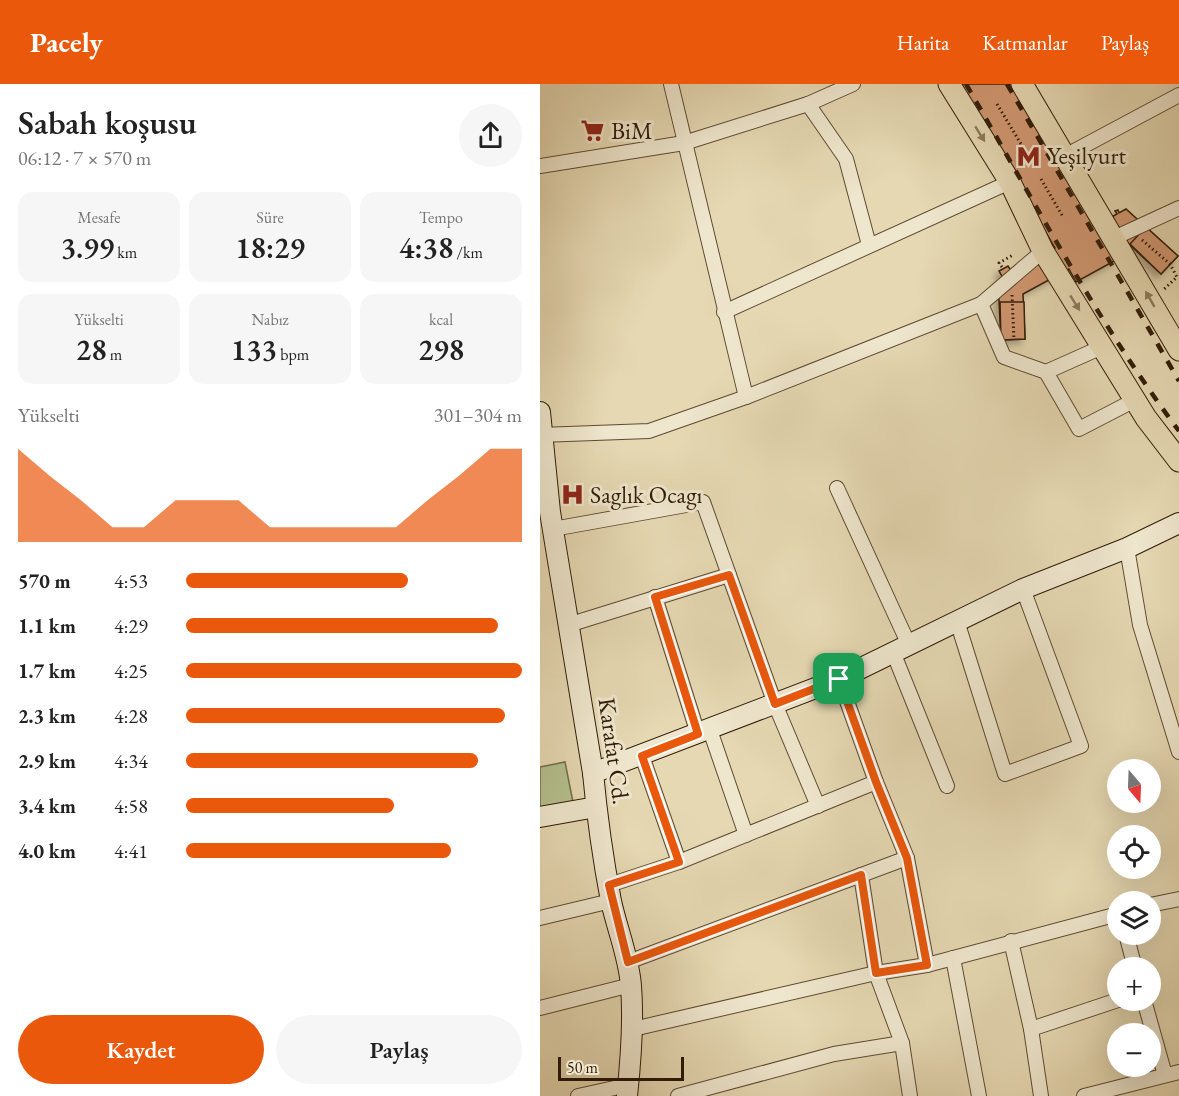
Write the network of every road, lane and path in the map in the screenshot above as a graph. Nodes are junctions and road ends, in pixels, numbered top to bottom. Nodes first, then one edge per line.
1 (671, 84) edge
2 (852, 84) edge
3 (949, 84) edge
4 (1022, 84) edge
5 (827, 90) edge
6 (1179, 95) edge
7 (998, 104) dead end
8 (808, 105) junction
9 (684, 143) junction
10 (1024, 149) dead end
11 (1065, 156) junction
12 (540, 166) edge
13 (1041, 179) dead end
14 (1010, 182) junction
15 (1179, 208) edge
16 (1063, 217) dead end
17 (1136, 234) dead end
18 (1114, 238) junction
19 (869, 245) junction
20 (1043, 251) junction
21 (1012, 293) dead end
22 (1150, 301) junction
23 (981, 304) junction
24 (724, 312) junction
25 (1014, 340) dead end
26 (1102, 347) junction
27 (1179, 350) edge
28 (1046, 372) junction
29 (746, 397) junction
30 (1135, 400) junction
31 (540, 412) edge
32 (541, 435) edge
33 (1179, 461) edge
34 (837, 488) dead end
35 (548, 518) edge
36 (1179, 523) edge
37 (1127, 548) junction
38 (729, 575) junction
39 (1023, 589) junction
40 (655, 597) junction
41 (957, 621) junction
42 (568, 625) junction
43 (901, 648) junction
44 (839, 679) junction
45 (775, 704) junction
46 (704, 732) junction
47 (1179, 752) edge
48 (642, 756) junction
49 (593, 773) junction
50 (876, 782) junction
51 (947, 786) dead end
52 (818, 806) junction
53 (596, 807) junction
54 (540, 817) edge
55 (746, 835) junction
56 (907, 858) junction
57 (679, 862) junction
58 (861, 875) junction
59 (610, 893) junction
60 (1179, 898) edge
61 (1161, 902) edge
62 (1107, 917) edge
63 (540, 918) edge
64 (1011, 941) junction
65 (953, 958) junction
66 (628, 962) junction
67 (927, 965) junction
68 (876, 973) junction
69 (631, 986) junction
70 (1107, 1004) edge
71 (540, 1008) edge
72 (1148, 1011) edge
73 (633, 1029) junction
74 (1031, 1029) junction
75 (902, 1043) junction
76 (1172, 1074) edge
77 (628, 1091) edge
78 (578, 1096) edge
79 (678, 1096) edge
80 (910, 1096) edge
81 (979, 1096) edge
82 (1041, 1096) edge
83 (1084, 1096) edge

1 - 9 street
2 - 5 street
3 -> 14 main road
4 - 11 main road
5 - 8 street
6 - 11 street
7 - 10 path
8 - 9 street
8 - 19 street
9 - 12 street
9 - 24 street
11 - 18 main road
13 - 16 path
14 - 19 street
14 - 20 main road
15 - 18 street
17 - 22 path
22 -> 18 main road
19 - 24 street
20 - 23 street
20 -> 26 main road
21 - 25 path
22 - 27 main road
23 - 28 street
23 - 29 street
24 - 29 street
26 - 28 street
26 - 30 main road
28 - 30 street
29 - 32 street
30 - 33 main road
31 - 32 main road, Karafat Cd.
32 - 35 main road, Karafat Cd.
34 - 43 street
35 - 38 street
35 - 42 main road, Karafat Cd.
36 - 37 main road
37 - 39 main road
37 - 47 street
38 - 40 street
38 - 45 street
39 - 41 main road
39 - 41 street
40 - 42 street
40 - 46 street
41 - 43 main road
42 - 49 main road, Karafat Cd.
43 - 44 main road
43 - 51 street
44 - 45 main road
44 - 50 street
45 - 46 main road
45 - 52 street
46 - 48 main road
46 - 55 street
48 - 49 main road
48 - 57 street
49 - 53 main road, Karafat Cd.
50 - 52 street
50 - 56 street
52 - 55 street
53 - 54 main road
53 - 59 main road, Karafat Cd.
55 - 57 street
56 - 58 street
56 - 67 street
57 - 59 street
58 - 66 street
58 - 68 street
59 - 63 street
59 - 66 main road, Karafat Cd.
60 - 61 street
62 - 64 street
64 - 65 street
64 - 74 street
65 - 67 street
65 - 81 street
66 - 69 main road, Karafat Cd.
67 - 68 street
68 - 73 street
68 - 75 street
69 - 71 street
69 - 73 main road, Karafat Cd.
70 - 74 street
72 - 76 street
73 - 77 main road, Karafat Cd.
74 - 82 street
75 - 79 street
75 - 80 street
76 - 83 street
77 - 78 street

